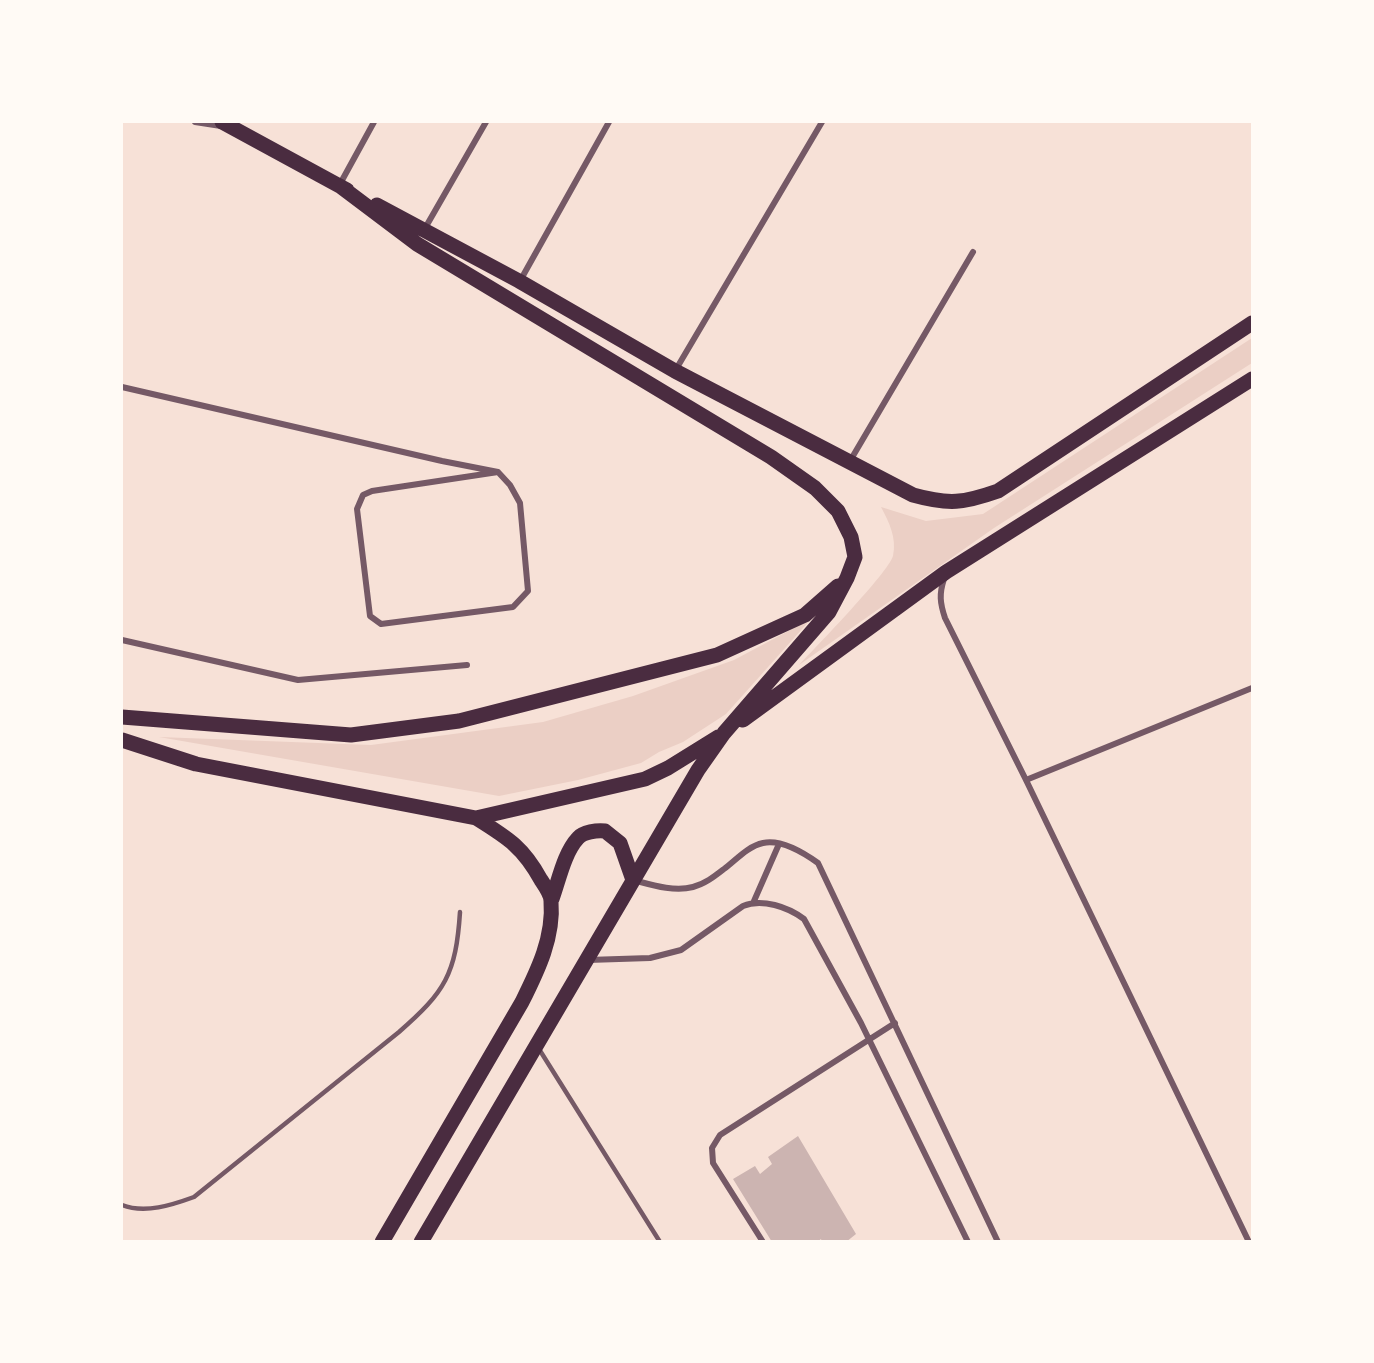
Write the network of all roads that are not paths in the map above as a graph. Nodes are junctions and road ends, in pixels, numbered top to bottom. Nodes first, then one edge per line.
1 (195, 122) edge
2 (374, 122) edge
3 (486, 122) edge
4 (609, 122) edge
5 (822, 122) edge
6 (228, 125) edge
7 (339, 186) junction
8 (424, 230) junction
9 (973, 252) dead end
10 (519, 281) junction
11 (1252, 323) edge
12 (675, 371) junction
13 (1252, 380) edge
14 (122, 387) edge
15 (850, 461) junction
16 (498, 472) junction
17 (946, 572) junction
18 (847, 578) junction
19 (122, 640) edge
20 (467, 665) dead end
21 (1252, 688) edge
22 (122, 717) edge
23 (724, 733) junction
24 (122, 740) edge
25 (1026, 780) junction
26 (476, 818) junction
27 (779, 844) junction
28 (633, 880) junction
29 (552, 899) junction
30 (754, 901) junction
31 (460, 912) dead end
32 (585, 961) junction
33 (895, 1023) junction
34 (868, 1039) junction
35 (536, 1044) junction
36 (122, 1205) edge
37 (382, 1242) edge
38 (421, 1242) edge
39 (660, 1242) edge
40 (763, 1242) edge
41 (968, 1242) edge
42 (998, 1242) edge
43 (1249, 1242) edge

1 - 6 street
2 - 7 street
3 - 8 street
4 - 10 street
5 - 12 street
6 - 7 main road
7 - 8 main road
7 - 18 main road
8 - 10 main road
9 - 15 street
10 - 12 main road
11 - 15 main road
12 - 15 main road
13 - 17 main road
14 - 16 street
16 - 16 street
17 - 23 main road
17 - 25 street
18 - 22 main road
18 - 23 main road
19 - 20 street
21 - 25 street
23 - 26 main road
23 - 28 main road
24 - 26 main road
25 - 43 street
26 - 29 main road
27 - 28 street
27 - 30 street
27 - 33 street
28 - 29 main road
28 - 32 main road
29 - 37 main road
30 - 32 street
30 - 34 street
31 - 36 lane
32 - 35 main road
33 - 34 street
33 - 42 street
34 - 40 street
34 - 41 street
35 - 38 main road
35 - 39 lane

